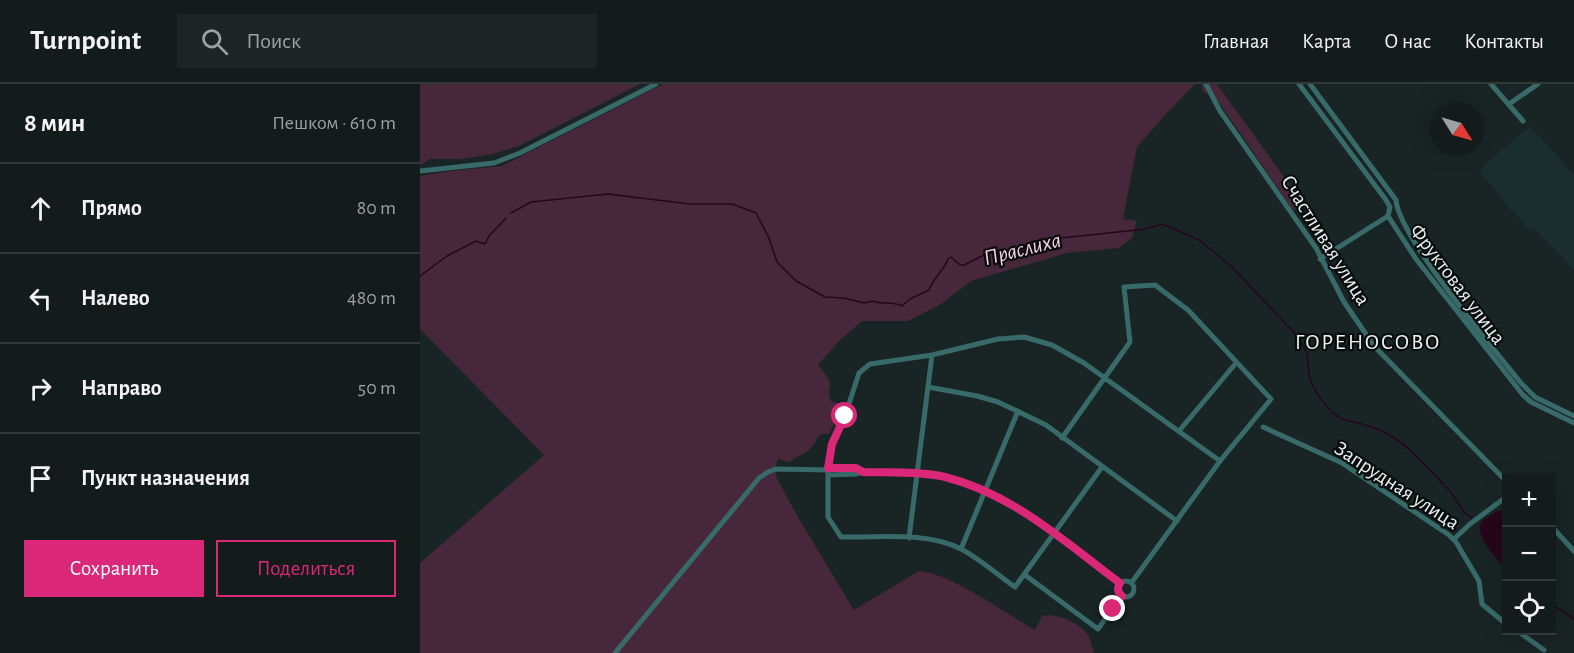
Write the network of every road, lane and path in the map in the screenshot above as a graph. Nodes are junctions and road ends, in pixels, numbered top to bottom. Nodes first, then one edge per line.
1 (656, 84) edge
2 (1206, 84) edge
3 (1299, 84) edge
4 (1310, 84) edge
5 (1491, 84) edge
6 (1538, 84) edge
7 (1509, 105) junction
8 (1523, 122) dead end
9 (420, 171) edge
10 (1388, 216) junction
11 (1320, 259) junction
12 (932, 354) junction
13 (1236, 363) junction
14 (1105, 379) junction
15 (928, 387) junction
16 (1018, 411) junction
17 (1574, 417) edge
18 (1574, 423) edge
19 (1263, 427) dead end
20 (1179, 431) junction
21 (1062, 438) junction
22 (1220, 461) junction
23 (1102, 467) junction
24 (828, 471) junction
25 (917, 473) junction
26 (1502, 477) edge
27 (986, 490) junction
28 (1502, 500) edge
29 (1177, 521) junction
30 (1556, 533) edge
31 (1054, 534) junction
32 (909, 538) junction
33 (1454, 539) junction
34 (961, 549) junction
35 (1574, 551) edge
36 (1025, 575) junction
37 (1132, 582) junction
38 (1120, 583) junction
39 (1122, 596) junction
40 (1502, 621) edge
41 (1523, 635) edge
42 (1544, 650) dead end
43 (615, 653) edge

1 - 9 street
2 - 11 street, Счастливая улица
3 - 10 street, Фруктовая улица
4 - 17 street
5 - 7 street
6 - 7 street
7 - 8 street
10 - 11 street
10 - 18 street, Фруктовая улица
11 - 26 street, Счастливая улица
12 - 14 street
12 - 15 street
12 - 24 street
13 - 14 street
13 - 20 street
13 - 22 street
14 - 20 street
14 - 21 street
15 - 16 street
15 - 25 street
16 - 21 street
16 - 27 street
19 - 33 street, Запрудная улица
20 - 22 street
21 - 23 street
22 - 29 street
23 - 29 street
23 - 31 street
24 - 25 street
24 - 32 street
24 - 43 street
25 - 27 street
25 - 32 street
27 - 31 street
27 - 34 street
28 - 33 street
29 - 37 street
30 - 35 street
31 - 36 street
31 - 38 street
32 - 34 street
33 - 40 street, Запрудная улица
34 - 36 street
36 - 39 street
37 - 38 street
37 - 39 street
38 - 39 street
41 - 42 street

